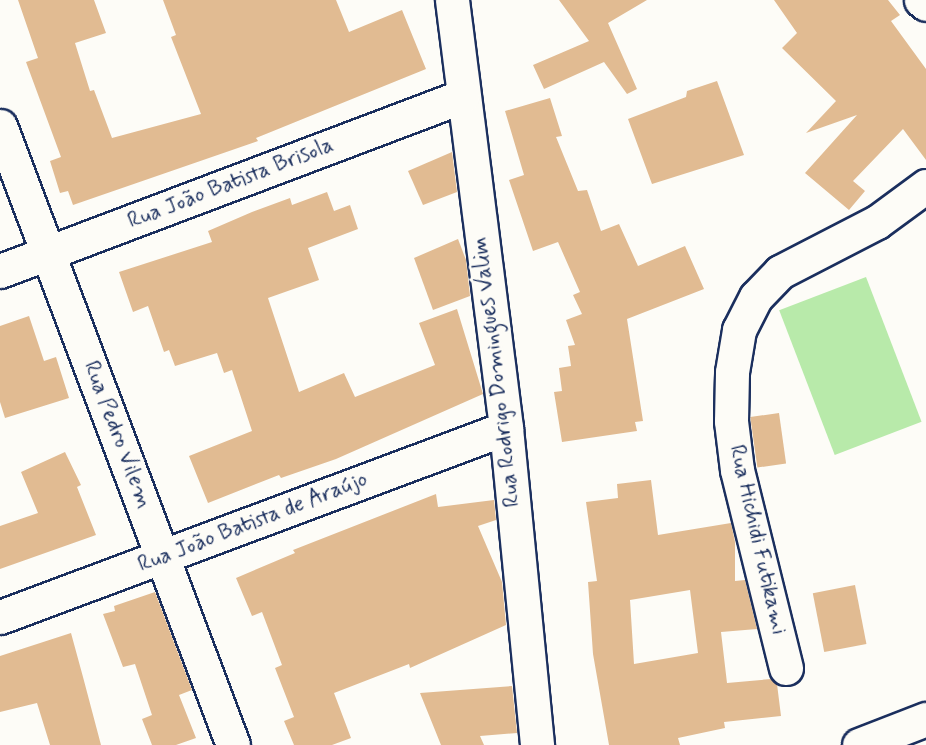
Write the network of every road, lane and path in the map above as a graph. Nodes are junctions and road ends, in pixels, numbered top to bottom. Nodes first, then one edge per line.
1 (452, 0) edge
2 (921, 0) edge
3 (926, 4) edge
4 (462, 96) junction
5 (0, 126) edge
6 (926, 186) edge
7 (48, 254) junction
8 (0, 271) edge
9 (506, 428) junction
10 (164, 556) junction
11 (0, 617) edge
12 (786, 668) dead end
13 (926, 719) edge
14 (233, 745) edge
15 (537, 745) edge
16 (859, 745) edge

1 - 4 street, Rua Rodrigo Domingues Valim
2 - 3 street
4 - 7 street, Rua João Batista Brisola
4 - 9 street, Rua Rodrigo Domingues Valim
5 - 7 street, Rua Pedro Vilem
6 - 12 street, Rua Hichidi Futikami
7 - 8 street, Rua João Batista Brisola
7 - 10 street, Rua Pedro Vilem
9 - 10 street, Rua João Batista de Araújo
9 - 15 street, Rua Rodrigo Domingues Valim
10 - 11 street, Rua João Batista de Araújo
10 - 14 street, Rua Pedro Vilem
13 - 16 street

